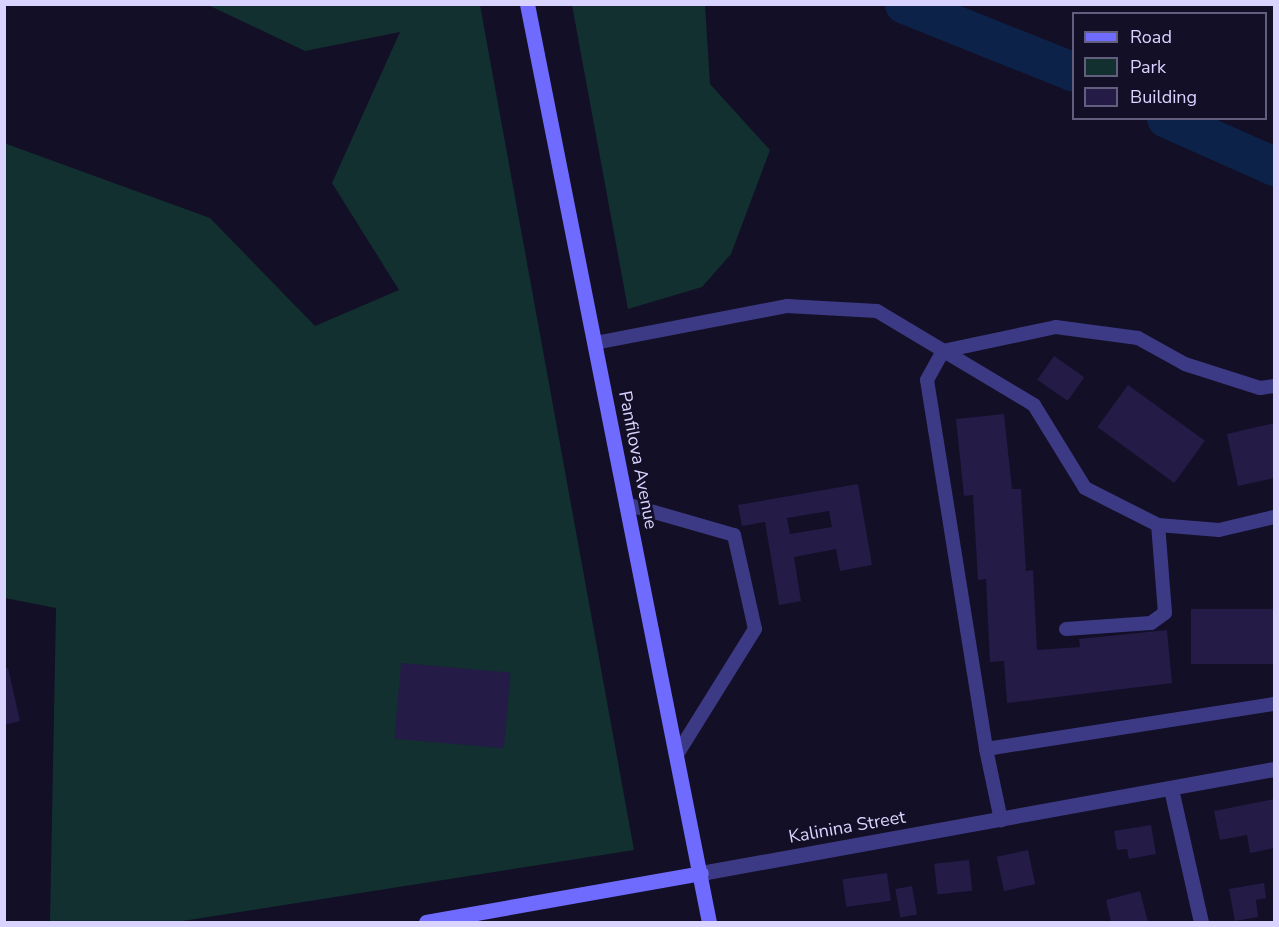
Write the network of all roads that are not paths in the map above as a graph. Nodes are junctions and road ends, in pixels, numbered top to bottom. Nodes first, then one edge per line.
1 (526, 4) edge
2 (595, 343) junction
3 (943, 351) junction
4 (1275, 386) edge
5 (626, 504) junction
6 (1275, 518) edge
7 (1158, 525) junction
8 (1066, 629) dead end
9 (1275, 704) edge
10 (986, 748) junction
11 (679, 751) junction
12 (1275, 770) edge
13 (1172, 789) junction
14 (1001, 820) junction
15 (700, 873) junction
16 (426, 922) edge
17 (709, 922) edge
18 (1201, 922) edge

1 - 2 main road, Panfilova Avenue
2 - 3 lane
2 - 5 main road, Panfilova Avenue
3 - 4 lane
3 - 7 lane
3 - 10 lane
5 - 11 main road, Panfilova Avenue
5 - 11 lane
6 - 7 lane
7 - 8 lane
9 - 10 lane
10 - 14 lane
11 - 15 main road, Panfilova Avenue
12 - 13 street, Kalinina Street
13 - 14 street, Kalinina Street
13 - 18 street
14 - 15 street, Kalinina Street
15 - 16 main road, Kalinina Street
15 - 17 main road, Panfilova Avenue

